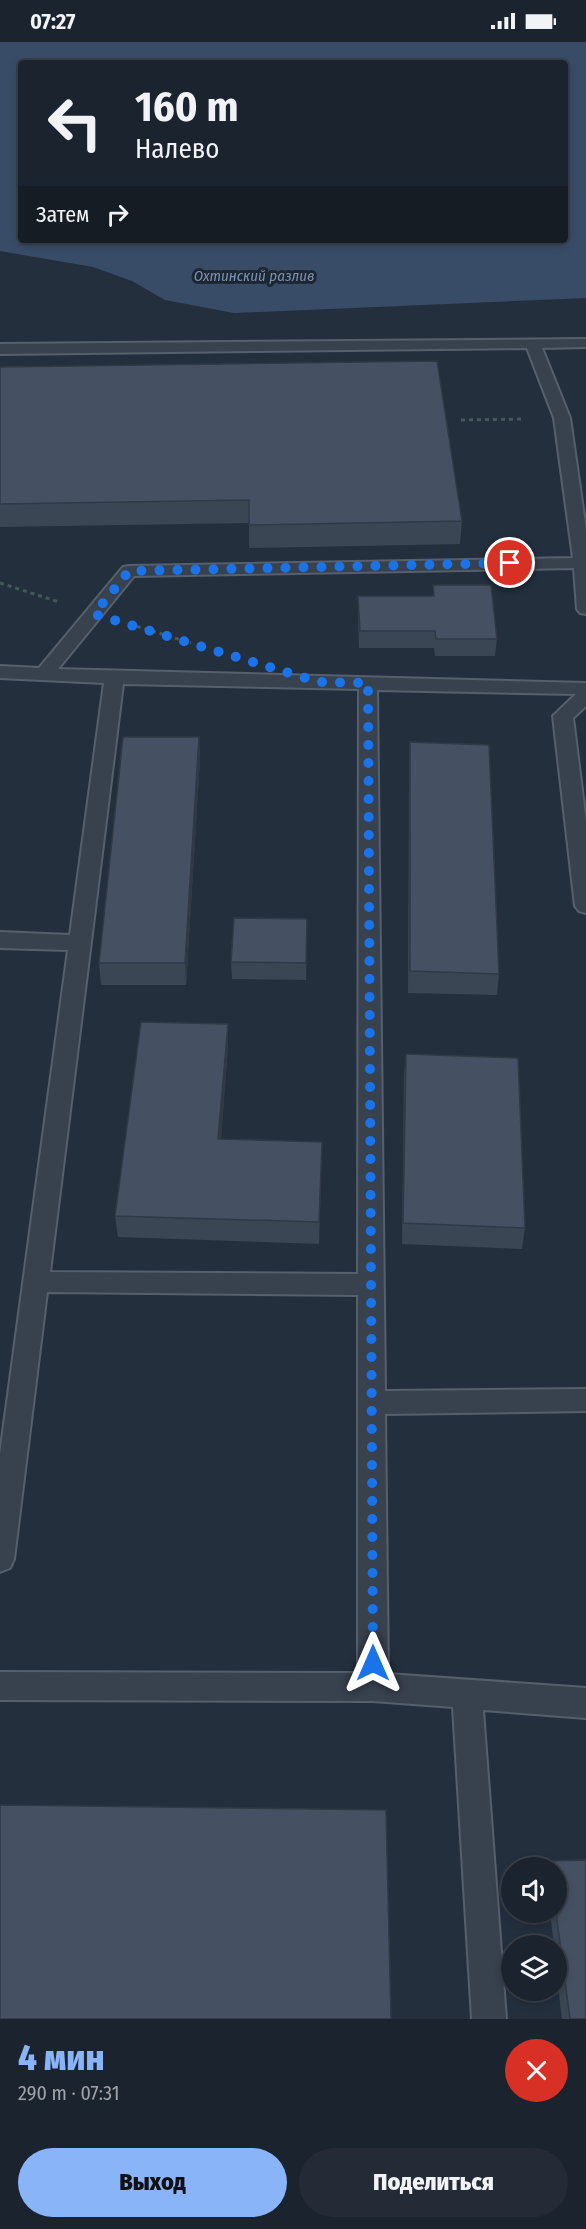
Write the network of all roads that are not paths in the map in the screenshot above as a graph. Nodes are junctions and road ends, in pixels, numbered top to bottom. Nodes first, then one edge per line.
1 (533, 343) junction
2 (586, 343) edge
3 (0, 349) edge
4 (584, 562) edge
5 (586, 609) edge
6 (0, 672) edge
7 (44, 674) junction
8 (114, 678) junction
9 (368, 683) junction
10 (586, 689) edge
11 (586, 696) edge
12 (586, 906) edge
13 (0, 940) edge
14 (78, 943) junction
15 (36, 1282) junction
16 (371, 1285) junction
17 (586, 1400) edge
18 (371, 1403) junction
19 (0, 1559) edge
20 (0, 1686) edge
21 (373, 1687) junction
22 (467, 1694) junction
23 (586, 1703) edge
24 (489, 2019) edge

1 - 2 lane
1 - 3 lane
1 - 4 lane
4 - 5 lane
4 - 7 lane
6 - 7 lane
7 - 8 lane
8 - 9 lane
8 - 14 lane
9 - 10 lane
9 - 16 lane
11 - 12 lane
13 - 14 lane
14 - 15 lane
15 - 16 lane
15 - 19 lane
16 - 18 lane
17 - 18 lane
18 - 21 lane
20 - 21 lane
21 - 22 lane
22 - 23 lane
22 - 24 lane

